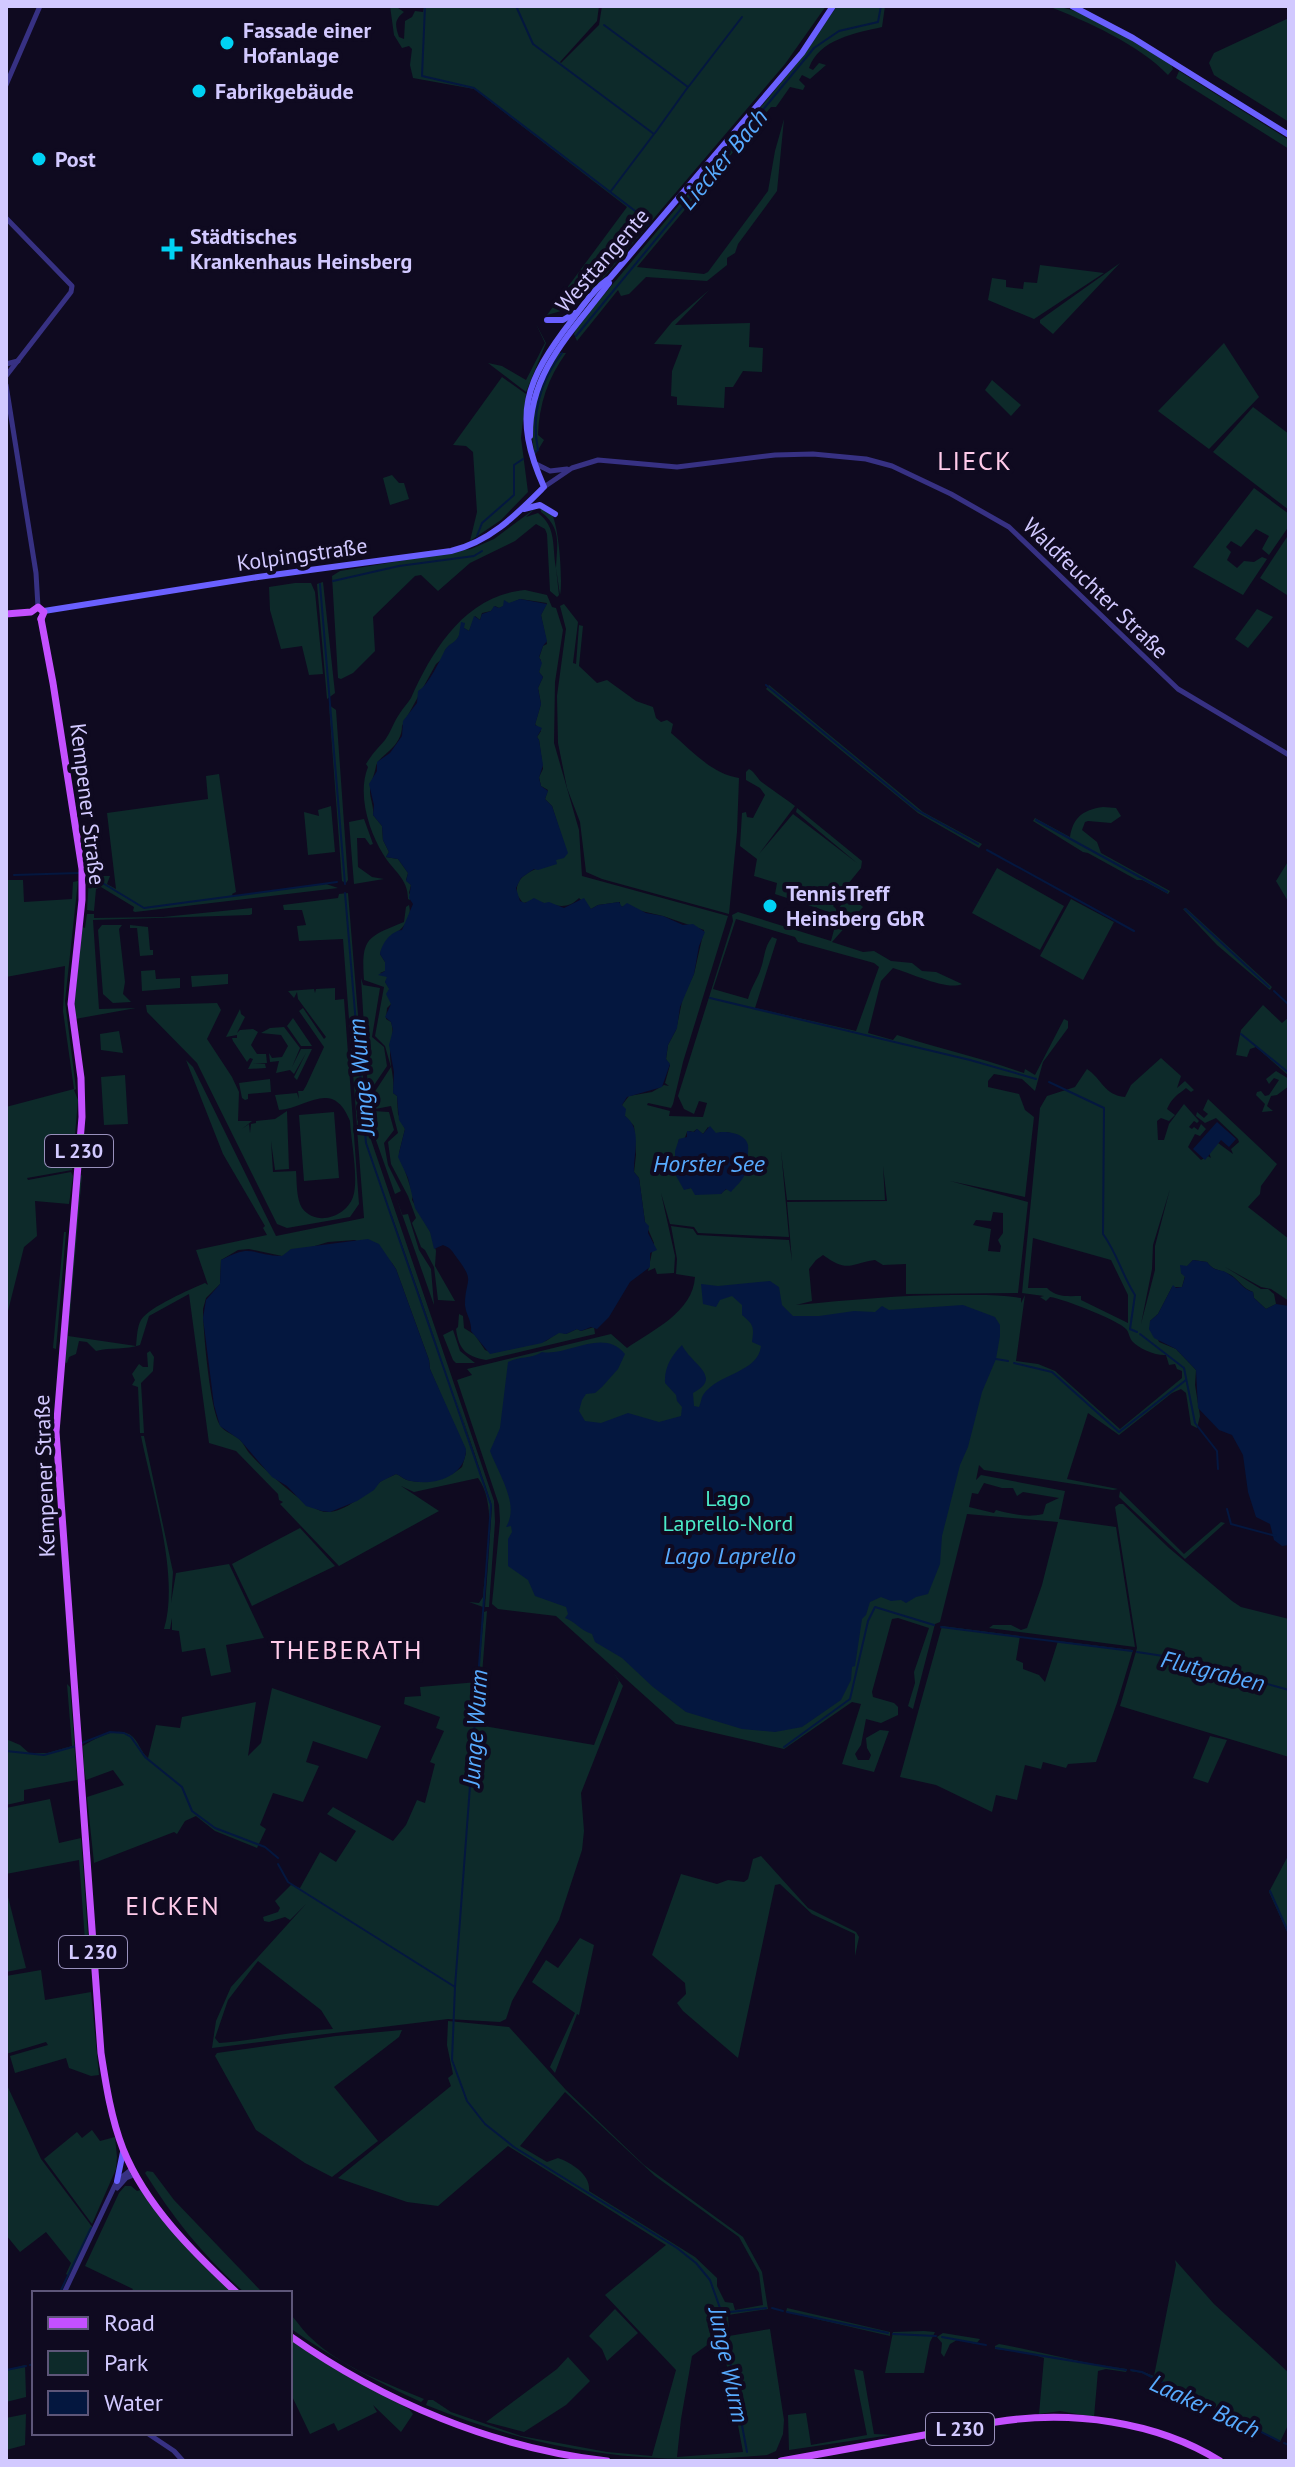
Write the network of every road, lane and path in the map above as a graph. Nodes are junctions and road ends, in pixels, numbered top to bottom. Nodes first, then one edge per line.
1 (40, 6) edge
2 (833, 6) edge
3 (1072, 6) edge
4 (6, 85) edge
5 (1289, 135) edge
6 (6, 218) edge
7 (610, 278) junction
8 (581, 309) junction
9 (547, 320) dead end
10 (19, 361) junction
11 (6, 364) edge
12 (6, 376) edge
13 (6, 385) edge
14 (8, 404) edge
15 (528, 439) junction
16 (534, 464) junction
17 (572, 468) junction
18 (544, 487) junction
19 (518, 513) junction
20 (555, 514) dead end
21 (39, 612) junction
22 (6, 614) edge
23 (1289, 755) edge
24 (123, 2148) junction
25 (134, 2171) junction
26 (117, 2181) junction
27 (112, 2195) junction
28 (65, 2291) edge
29 (235, 2291) edge
30 (292, 2337) edge
31 (150, 2435) edge
32 (183, 2461) edge
33 (607, 2461) edge
34 (781, 2461) edge
35 (1220, 2461) edge

1 - 4 street
2 - 7 main road, Westtangente
3 - 5 main road
6 - 10 street
7 - 8 main road, Westtangente
7 - 15 main road
8 - 9 main road
8 - 15 main road, Westtangente
10 - 11 street
10 - 12 street
13 - 14 street, Kempener Straße
14 - 21 street, Kempener Straße
15 - 16 main road, Westtangente
16 - 17 street
16 - 18 main road, Westtangente
17 - 18 street, Waldfeuchter Straße
17 - 23 street, Waldfeuchter Straße
18 - 19 main road, Kolpingstraße
19 - 20 main road
19 - 21 main road, Kolpingstraße
21 - 22 main road
21 - 24 main road, Kempener Straße / L 230
24 - 25 main road, Kempener Straße / L 230
24 - 26 main road
25 - 26 street
25 - 27 street
25 - 29 main road, Kempener Straße / L 230
26 - 27 street
27 - 28 street
30 - 33 main road
31 - 32 street
34 - 35 main road, L 230

